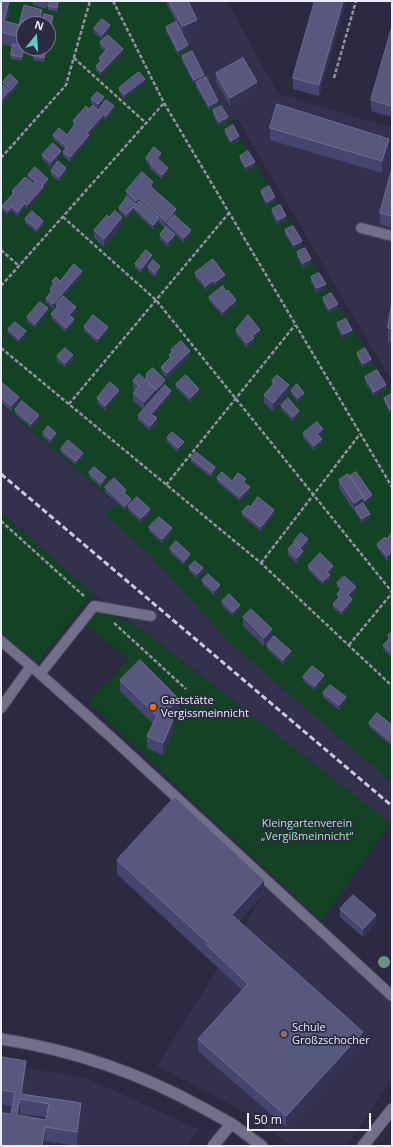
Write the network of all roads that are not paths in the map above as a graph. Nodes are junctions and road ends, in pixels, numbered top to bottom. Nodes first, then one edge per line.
1 (361, 228) dead end
2 (392, 236) edge
3 (151, 616) dead end
4 (1, 641) edge
5 (31, 666) junction
6 (40, 674) junction
7 (1, 708) edge
8 (392, 996) edge
9 (1, 1039) edge
10 (392, 1109) edge
11 (231, 1124) junction
12 (213, 1146) edge
13 (262, 1146) edge
14 (363, 1146) edge

1 - 2 lane
3 - 6 lane
4 - 5 lane
5 - 6 lane
5 - 7 lane
6 - 8 lane
9 - 11 street
10 - 14 street
11 - 12 street
11 - 13 street

